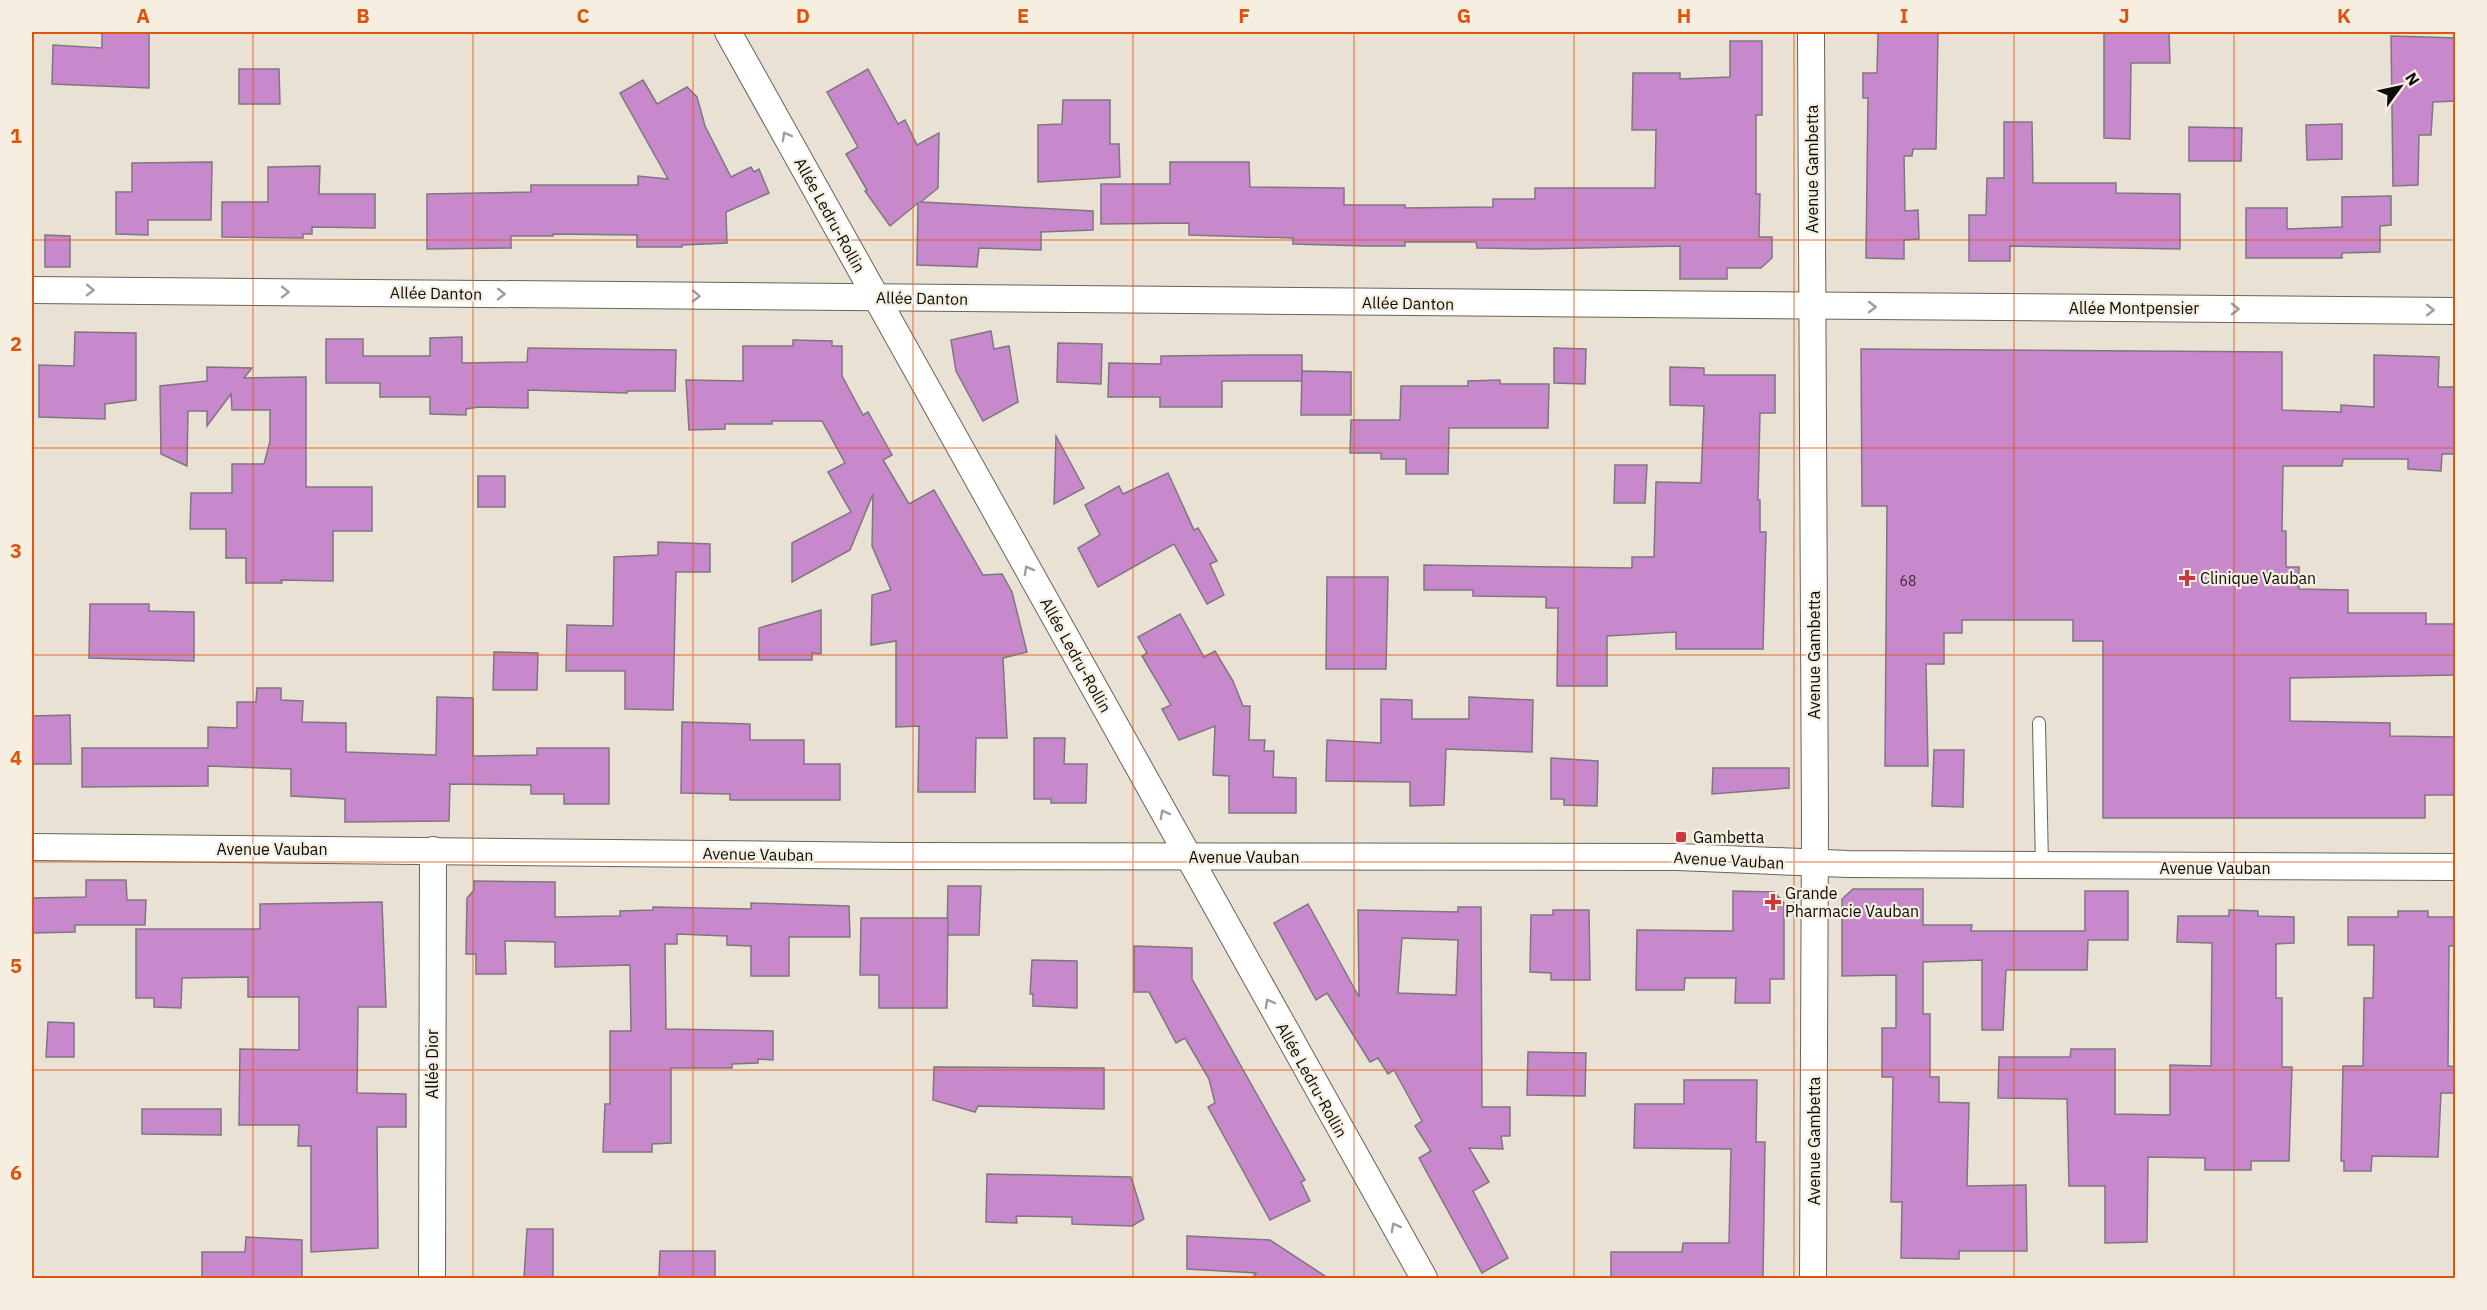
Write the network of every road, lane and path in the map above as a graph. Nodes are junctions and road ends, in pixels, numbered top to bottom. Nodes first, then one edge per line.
1 (728, 32) edge
2 (1811, 32) edge
3 (32, 290) edge
4 (876, 297) junction
5 (1813, 306) junction
6 (2456, 310) edge
7 (2039, 723) dead end
8 (32, 847) edge
9 (433, 850) junction
10 (1188, 857) junction
11 (1815, 864) junction
12 (2042, 865) junction
13 (2456, 867) edge
14 (432, 1278) edge
15 (1424, 1278) edge
16 (1813, 1278) edge

4 -> 1 street, Allée Ledru-Rollin
2 - 5 street, Avenue Gambetta
3 -> 4 street, Allée Danton
4 - 5 street, Allée Danton
10 -> 4 street, Allée Ledru-Rollin
5 -> 6 street, Allée Montpensier
5 - 11 street, Avenue Gambetta
7 - 12 lane
8 - 9 street, Avenue Vauban
9 - 10 street, Avenue Vauban
9 - 14 street, Allée Dior
10 - 11 street, Avenue Vauban
15 -> 10 street, Allée Ledru-Rollin
11 - 12 street, Avenue Vauban
11 - 16 street, Avenue Gambetta
12 - 13 street, Avenue Vauban

